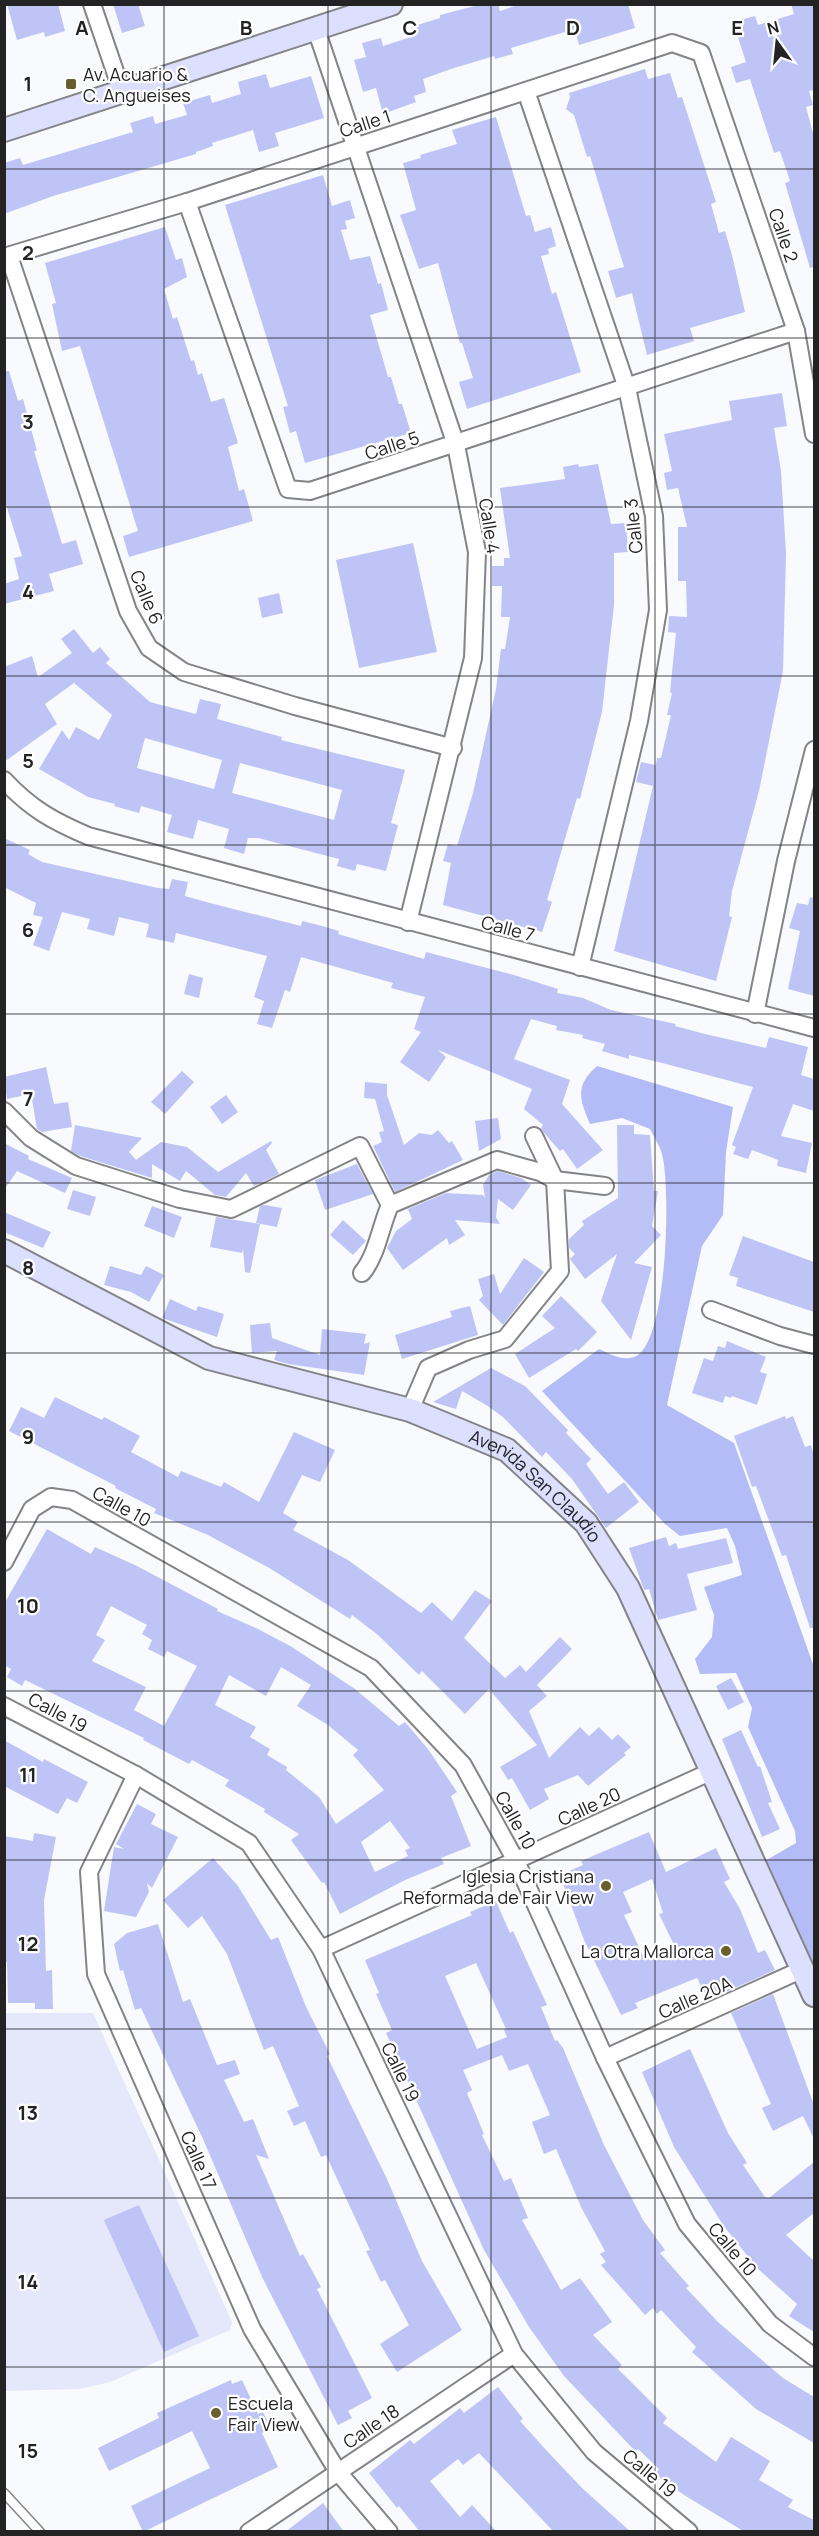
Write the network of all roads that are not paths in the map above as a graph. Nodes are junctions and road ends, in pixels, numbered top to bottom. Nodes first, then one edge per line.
1 (92, 4) edge
2 (391, 4) edge
3 (316, 29) junction
4 (712, 87) joint
5 (526, 91) junction
6 (122, 92) junction
7 (4, 130) edge
8 (356, 146) junction
9 (187, 202) junction
10 (7, 257) edge
11 (796, 331) junction
12 (627, 388) junction
13 (814, 434) edge
14 (456, 445) junction
15 (453, 748) junction
16 (814, 750) edge
17 (4, 780) edge
18 (408, 922) junction
19 (580, 967) junction
20 (755, 1014) junction
21 (814, 1028) edge
22 (4, 1111) edge
23 (534, 1136) dead end
24 (555, 1180) junction
25 (605, 1186) dead end
26 (390, 1205) junction
27 (4, 1251) edge
28 (362, 1273) dead end
29 (711, 1310) dead end
30 (814, 1345) edge
31 (410, 1410) junction
32 (4, 1562) edge
33 (4, 1706) edge
34 (710, 1772) junction
35 (136, 1775) junction
36 (516, 1861) junction
37 (321, 1949) junction
38 (801, 1970) junction
39 (814, 1995) edge
40 (605, 2058) junction
41 (514, 2354) junction
42 (814, 2357) edge
43 (338, 2472) junction
44 (4, 2493) edge
45 (40, 2532) edge
46 (249, 2532) edge
47 (389, 2532) edge
48 (689, 2532) edge

1 - 6 street
2 - 3 street
3 - 6 street
3 - 8 street, Calle 4
4 - 5 street, Calle 1
4 - 11 street, Calle 2
5 - 8 street, Calle 1
5 - 12 street, Calle 3
6 - 7 street
8 - 9 street, Calle 1
8 - 14 street, Calle 4
9 - 10 street, Calle 1
9 - 14 street, Calle 5
10 - 15 street, Calle 6
11 - 12 street, Calle 5
11 - 13 street, Calle 2
12 - 14 street, Calle 5
12 - 19 street, Calle 3
14 - 15 street, Calle 4
15 - 18 street, Calle 4
16 - 20 street
17 - 18 street, Calle 7
18 - 19 street, Calle 7
19 - 20 street, Calle 7
20 - 21 street, Calle 7
22 - 26 street
23 - 24 street
24 - 25 street
24 - 26 street
24 - 31 street
26 - 28 street
27 - 31 street, Avenida San Claudio
29 - 30 street
31 - 34 street, Avenida San Claudio
32 - 36 street, Calle 10
33 - 35 street, Calle 19
34 - 36 street, Calle 20
34 - 38 street, Avenida San Claudio
35 - 37 street, Calle 19
35 - 43 street, Calle 17
36 - 37 street, Calle 20
36 - 40 street, Calle 10
37 - 41 street, Calle 19
38 - 39 street, Avenida San Claudio
38 - 40 street, Calle 20A
40 - 42 street, Calle 10
41 - 43 street, Calle 18
41 - 48 street, Calle 19
43 - 46 street, Calle 18
43 - 47 street, Calle 17
44 - 45 lane

